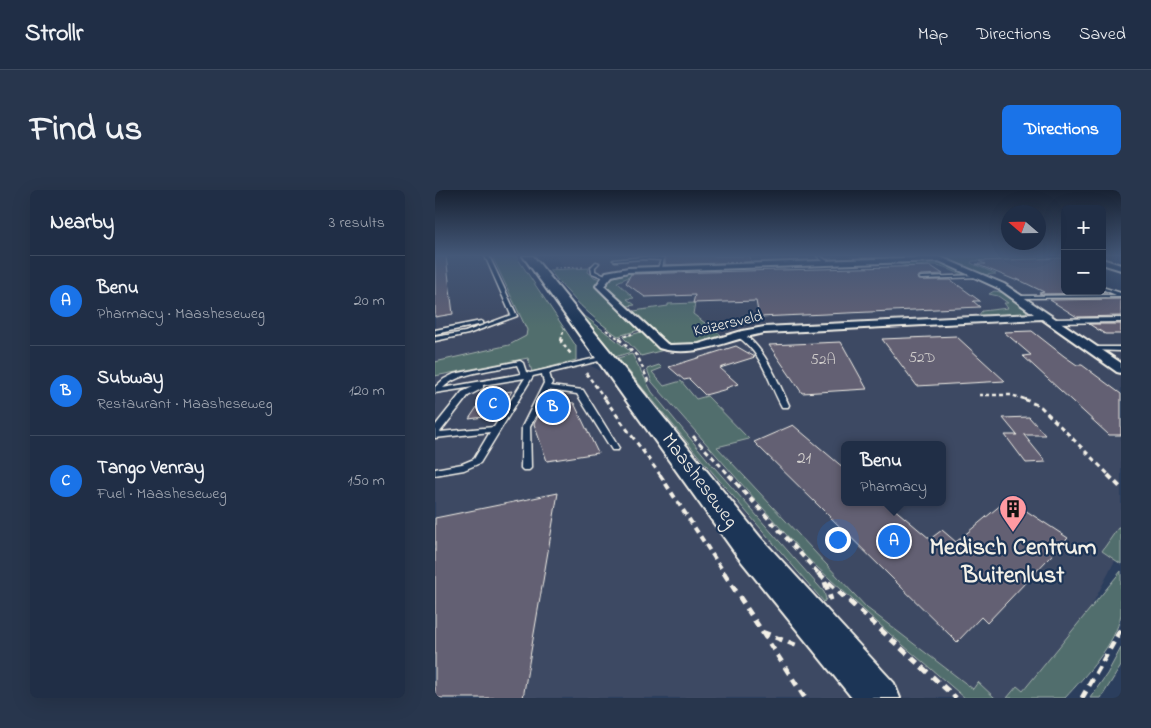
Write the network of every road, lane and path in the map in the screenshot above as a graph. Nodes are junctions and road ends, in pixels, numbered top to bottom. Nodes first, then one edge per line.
1 (497, 280) edge
2 (543, 280) edge
3 (605, 280) edge
4 (987, 280) edge
5 (1106, 289) edge
6 (1121, 296) edge
7 (1017, 297) junction
8 (513, 316) junction
9 (1048, 318) junction
10 (1121, 320) edge
11 (565, 325) dead end
12 (600, 326) dead end
13 (435, 332) edge
14 (739, 335) junction
15 (435, 339) edge
16 (1092, 349) junction
17 (1121, 349) edge
18 (592, 360) junction
19 (1121, 370) edge
20 (545, 371) junction
21 (531, 375) junction
22 (487, 382) junction
23 (650, 384) dead end
24 (546, 388) junction
25 (435, 391) edge
26 (979, 395) dead end
27 (785, 405) dead end
28 (497, 429) junction
29 (435, 434) edge
30 (693, 436) dead end
31 (615, 448) dead end
32 (526, 468) dead end
33 (435, 472) edge
34 (1121, 488) edge
35 (1121, 629) edge
36 (805, 698) edge
37 (879, 698) edge
38 (956, 698) edge
39 (1082, 698) edge

1 - 8 lane
2 - 18 main road, Maasheseweg
3 - 14 street, Keizersveld
4 - 7 street
5 - 6 lane
6 - 7 lane
7 - 9 street
8 - 13 lane
8 - 15 lane
9 - 10 lane
9 - 14 street, Keizersveld
9 - 16 street
11 - 18 path
12 - 23 path
14 - 27 lane
16 - 17 lane
16 - 19 street
18 - 20 lane
18 - 36 path
18 - 37 main road, Maasheseweg
20 - 21 lane
20 - 24 lane
21 - 22 lane
21 - 25 lane
21 - 28 lane
22 - 25 lane
22 - 29 lane
24 - 31 lane
24 - 32 lane
26 - 34 path
28 - 29 lane
28 - 33 lane
30 - 38 path
35 - 39 path

